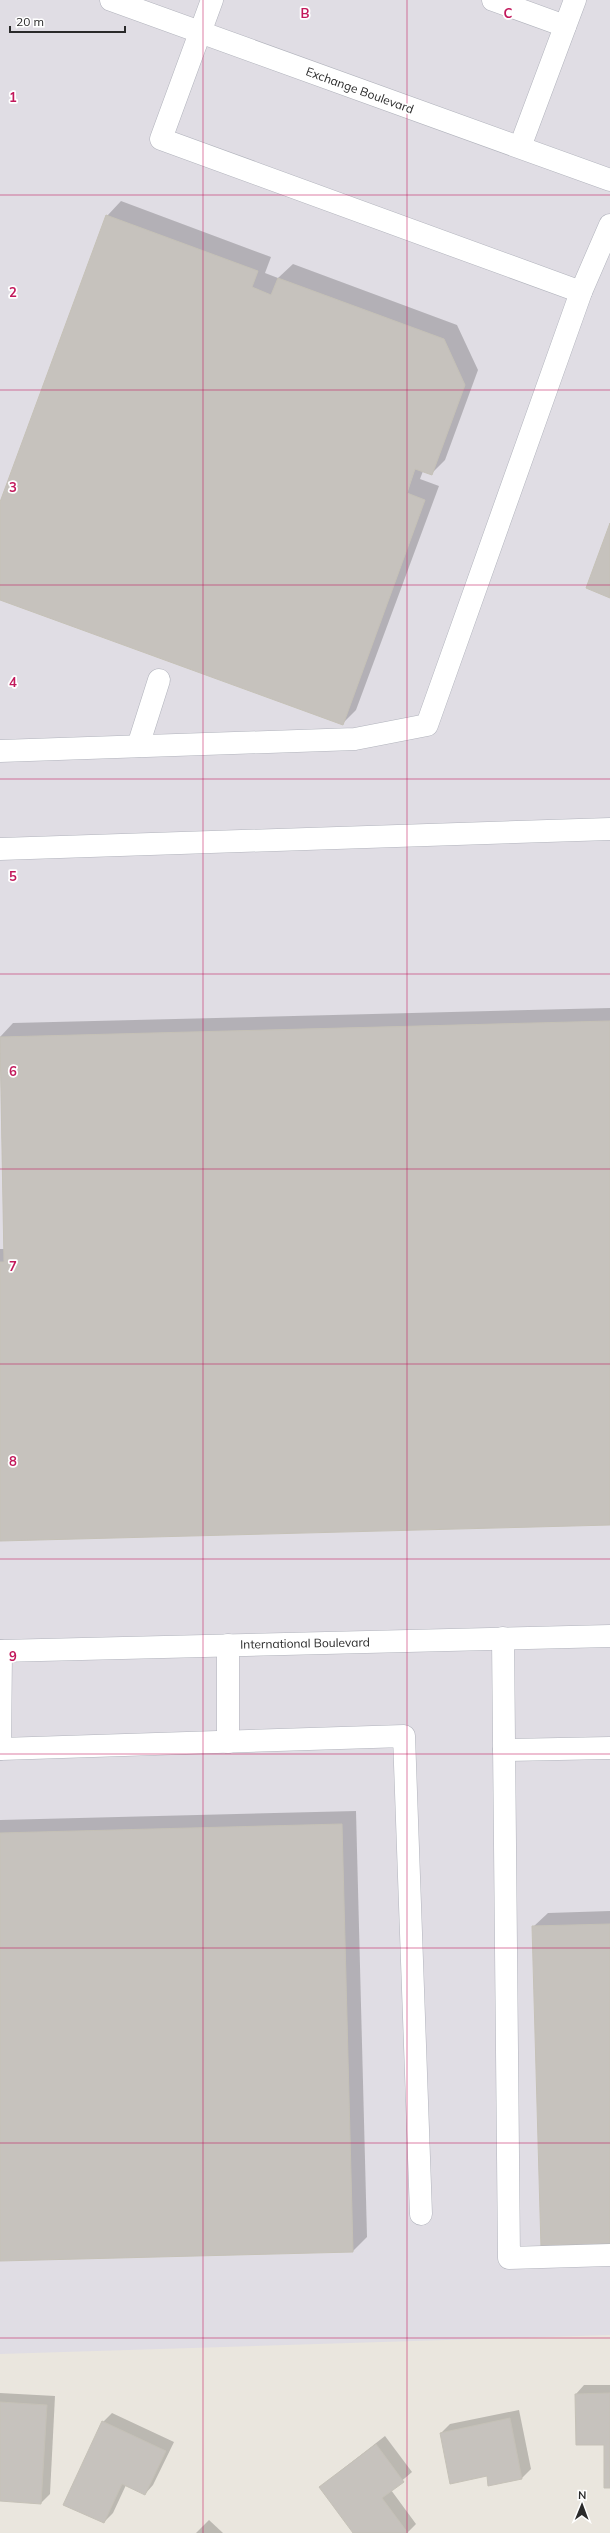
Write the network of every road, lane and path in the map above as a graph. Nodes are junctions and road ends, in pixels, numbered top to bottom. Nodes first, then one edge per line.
1 (111, 0) edge
2 (212, 0) edge
3 (494, 0) edge
4 (575, 0) edge
5 (565, 26) junction
6 (200, 32) junction
7 (520, 147) junction
8 (610, 180) edge
9 (610, 225) edge
10 (581, 292) junction
11 (159, 680) dead end
12 (138, 746) junction
13 (0, 751) edge
14 (610, 829) edge
15 (0, 849) edge
16 (610, 1636) edge
17 (503, 1638) junction
18 (228, 1645) junction
19 (1, 1651) edge
20 (228, 1742) junction
21 (610, 1748) edge
22 (0, 1749) edge
23 (504, 1750) junction
24 (421, 2214) dead end
25 (610, 2255) edge

1 - 6 street, Exchange Boulevard
2 - 6 street
3 - 5 street
4 - 5 street
5 - 7 street
6 - 7 street, Exchange Boulevard
6 - 10 street
7 - 8 street, Exchange Boulevard
9 - 10 street
10 - 12 street
11 - 12 street
12 - 13 street
14 - 15 street
16 - 17 street, International Boulevard
17 - 18 street, International Boulevard
17 - 23 street
18 - 19 street, International Boulevard
18 - 20 street
19 - 22 street
20 - 22 street
20 - 24 street
21 - 23 street
23 - 25 street

